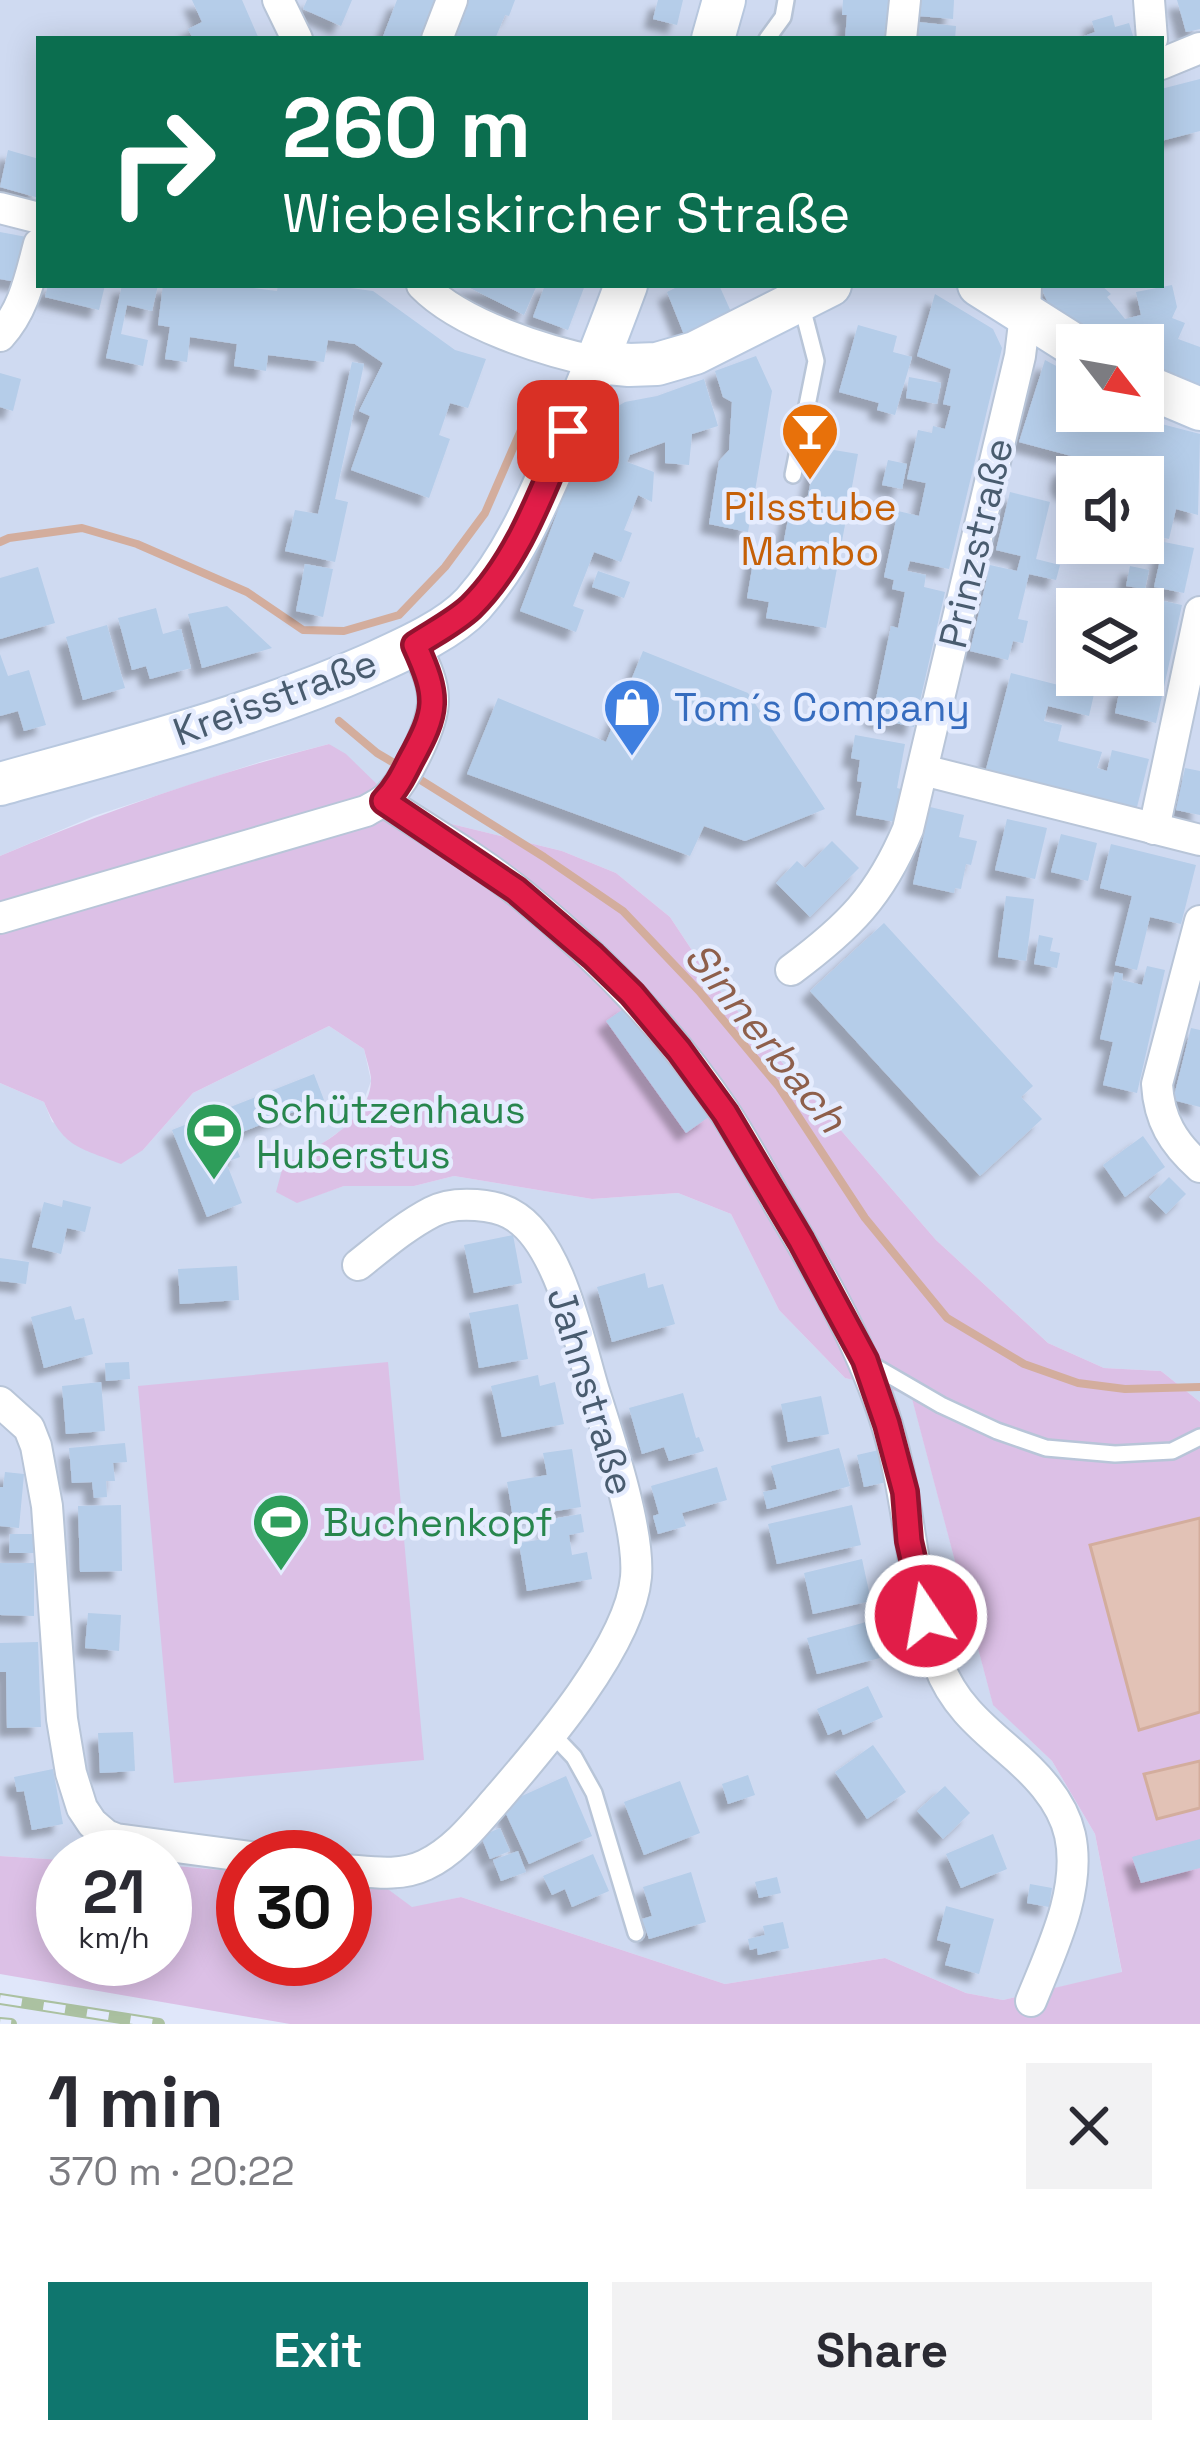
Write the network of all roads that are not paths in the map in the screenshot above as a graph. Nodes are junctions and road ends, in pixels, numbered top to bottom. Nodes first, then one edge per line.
1 (278, 0) edge
2 (452, 0) edge
3 (724, 0) edge
4 (786, 0) edge
5 (905, 0) edge
6 (1149, 0) edge
7 (296, 36) edge
8 (438, 36) edge
9 (714, 36) edge
10 (769, 36) edge
11 (902, 36) edge
12 (1152, 36) edge
13 (1200, 48) edge
14 (1164, 63) edge
15 (0, 208) edge
16 (36, 217) edge
17 (36, 256) edge
18 (425, 288) edge
19 (625, 288) edge
20 (988, 288) edge
21 (815, 292) edge
22 (1026, 300) edge
23 (1056, 327) edge
24 (0, 336) edge
25 (598, 362) junction
26 (1164, 394) edge
27 (1200, 409) edge
28 (793, 475) dead end
29 (1200, 612) edge
30 (415, 645) junction
31 (923, 770) junction
32 (0, 784) edge
33 (391, 792) junction
34 (1154, 829) junction
35 (1200, 840) edge
36 (0, 918) edge
37 (1200, 921) edge
38 (790, 970) dead end
39 (1200, 1167) edge
40 (358, 1264) dead end
41 (865, 1360) junction
42 (0, 1402) edge
43 (1200, 1436) edge
44 (553, 1735) junction
45 (100, 1830) edge
46 (372, 1872) edge
47 (636, 1933) dead end
48 (1030, 2001) dead end

1 - 7 street
2 - 8 street
3 - 9 main road
4 - 10 lane
5 - 11 street
6 - 12 street
13 - 14 street
15 - 16 street
17 - 24 street
18 - 25 street
19 - 25 main road, Kreisstraße
20 - 22 main road
21 - 25 main road
21 - 28 lane
22 - 23 main road
22 - 31 street, Prinzstraße
25 - 30 main road, Kreisstraße
26 - 27 main road
29 - 34 street
30 - 32 main road, Kreisstraße
30 - 33 street
31 - 34 street
31 - 38 street, Prinzstraße
33 - 36 street
33 - 41 street
34 - 35 street
37 - 39 street
40 - 44 street, Jahnstraße
41 - 43 lane
41 - 48 street
42 - 45 street
44 - 46 street, Jahnstraße
44 - 47 lane

